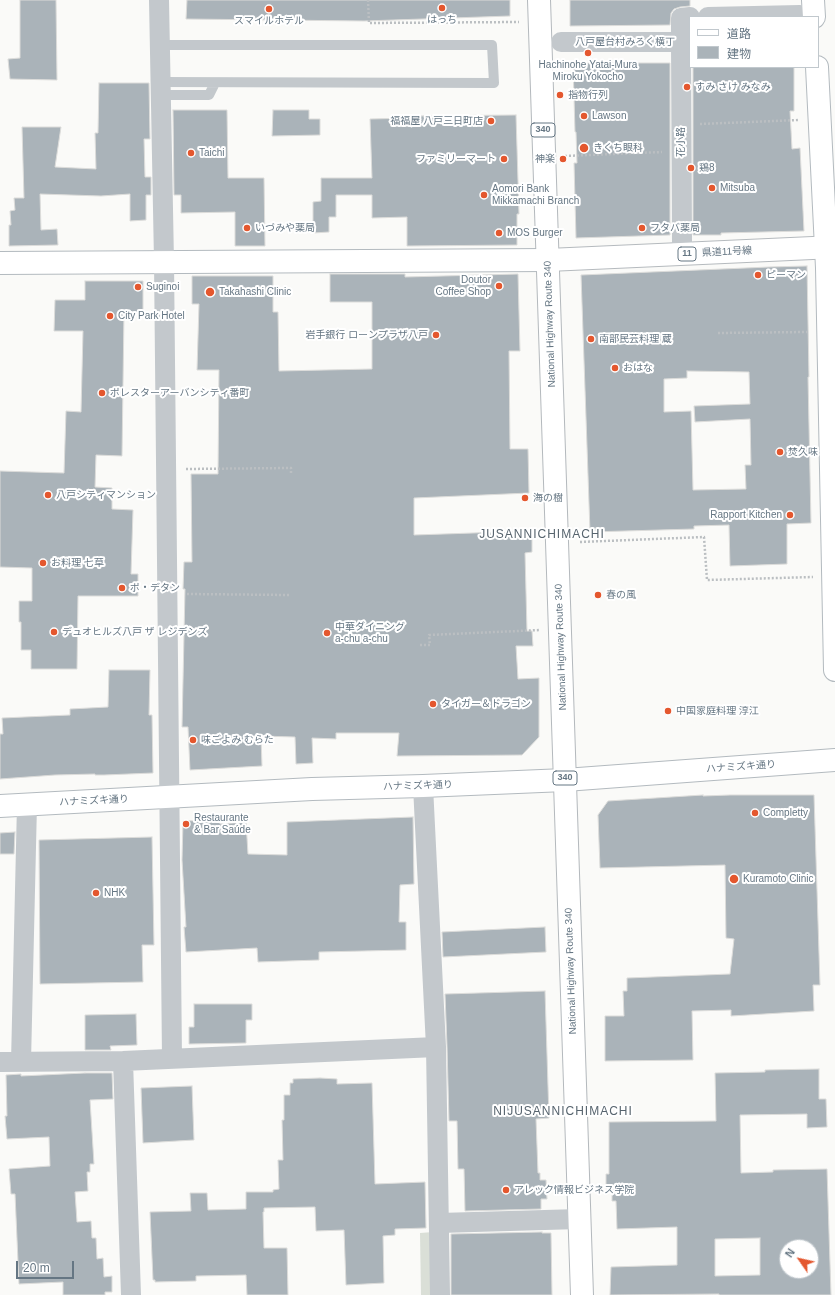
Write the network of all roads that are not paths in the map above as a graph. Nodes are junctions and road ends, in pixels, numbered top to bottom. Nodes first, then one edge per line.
1 (159, 0) edge
2 (539, 0) edge
3 (809, 11) edge
4 (725, 16) edge
5 (689, 17) edge
6 (561, 42) dead end
7 (681, 42) junction
8 (160, 45) junction
9 (817, 68) edge
10 (160, 88) junction
11 (682, 242) dead end
12 (830, 247) edge
13 (548, 260) junction
14 (164, 261) junction
15 (0, 262) edge
16 (832, 364) edge
17 (835, 670) edge
18 (835, 760) edge
19 (565, 780) junction
20 (423, 786) junction
21 (168, 797) junction
22 (27, 804) junction
23 (0, 806) edge
24 (436, 1047) junction
25 (172, 1059) junction
26 (123, 1061) junction
27 (0, 1062) edge
28 (21, 1062) junction
29 (580, 1219) junction
30 (439, 1222) junction
31 (132, 1295) edge
32 (440, 1295) edge
33 (582, 1295) edge

1 - 8 street
2 - 13 main road, National Highway Route 340 / 340
3 - 4 street
5 - 7 street, 八戸屋台村みろく横丁
6 - 7 street, 八戸屋台村みろく横丁
7 - 11 street, 花小路
8 - 10 street
8 - 10 lane
9 - 12 main road
10 - 14 street
12 - 13 main road, 県道11号線 / 11
12 - 16 main road
13 - 14 main road, 県道11号線
13 - 19 main road, National Highway Route 340 / 340
14 - 15 main road, 県道11号線
14 - 21 street
16 - 17 main road
18 - 19 main road, ハナミズキ通り
19 - 20 main road, ハナミズキ通り
19 - 29 main road, National Highway Route 340 / 340
20 - 21 main road, ハナミズキ通り
20 - 24 street
21 - 22 main road, ハナミズキ通り
21 - 25 street
22 - 23 main road, ハナミズキ通り
22 - 28 street
24 - 25 street
24 - 30 street
25 - 26 street
26 - 28 street
26 - 31 street
27 - 28 street
29 - 30 street
29 - 33 main road, National Highway Route 340 / 340
30 - 32 street

